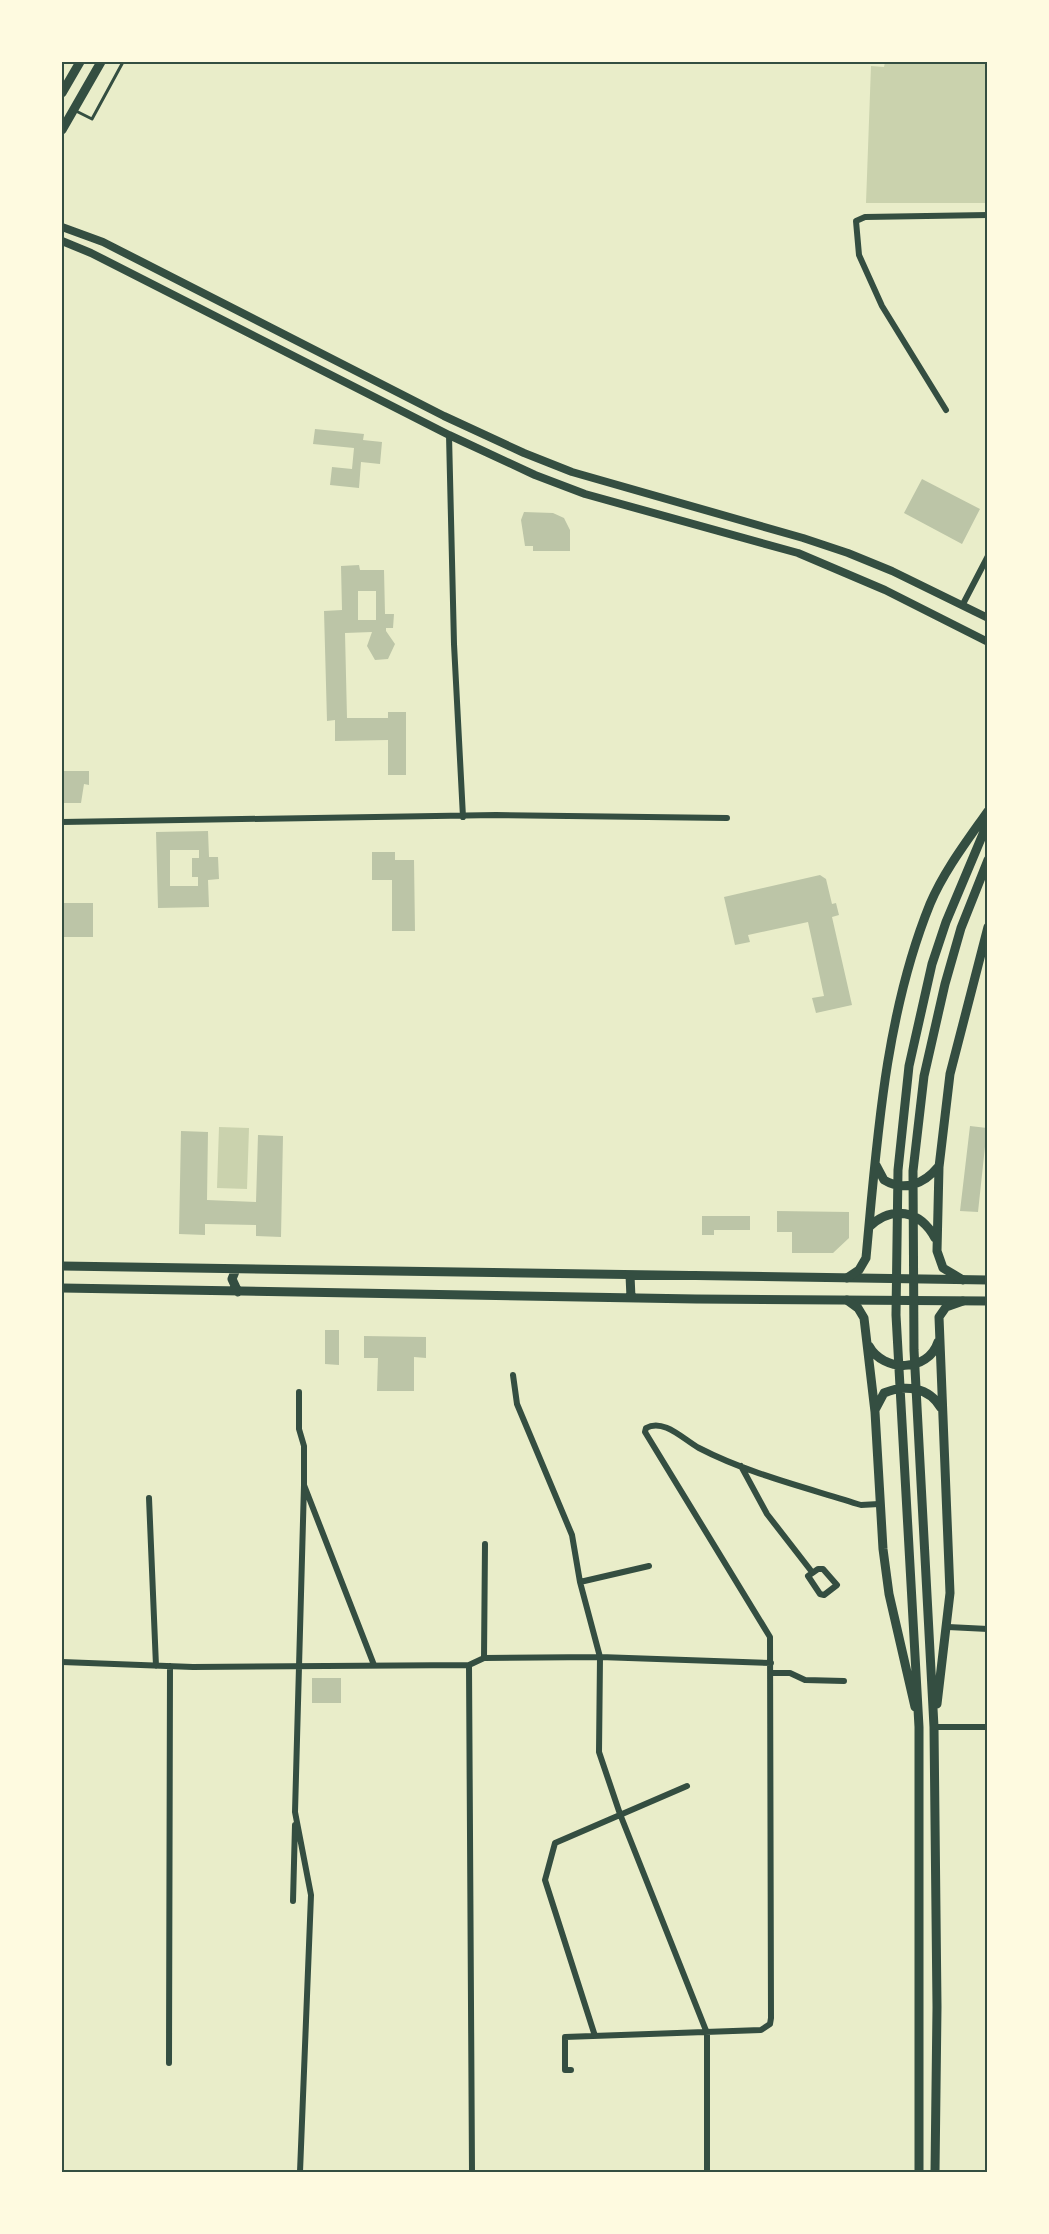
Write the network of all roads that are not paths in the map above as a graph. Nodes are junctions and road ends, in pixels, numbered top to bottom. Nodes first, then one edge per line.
1 (80, 62) edge
2 (101, 62) edge
3 (123, 62) edge
4 (62, 93) edge
5 (72, 109) junction
6 (62, 130) edge
7 (987, 215) edge
8 (62, 227) edge
9 (62, 241) edge
10 (946, 410) dead end
11 (449, 435) junction
12 (987, 556) edge
13 (963, 604) junction
14 (987, 618) edge
15 (987, 642) edge
16 (987, 811) edge
17 (463, 817) junction
18 (727, 818) dead end
19 (62, 822) edge
20 (987, 822) edge
21 (987, 860) edge
22 (987, 927) edge
23 (874, 1160) junction
24 (939, 1167) junction
25 (869, 1227) junction
26 (936, 1241) junction
27 (62, 1266) edge
28 (236, 1269) junction
29 (630, 1275) junction
30 (847, 1278) junction
31 (963, 1280) junction
32 (987, 1280) edge
33 (62, 1288) edge
34 (238, 1292) junction
35 (631, 1298) junction
36 (847, 1300) junction
37 (963, 1300) junction
38 (987, 1300) edge
39 (939, 1338) junction
40 (867, 1341) junction
41 (513, 1375) dead end
42 (299, 1392) dead end
43 (942, 1410) junction
44 (874, 1412) junction
45 (741, 1466) junction
46 (304, 1485) junction
47 (149, 1498) dead end
48 (879, 1504) junction
49 (484, 1544) dead end
50 (649, 1566) dead end
51 (812, 1572) junction
52 (580, 1582) junction
53 (953, 1627) junction
54 (987, 1629) edge
55 (484, 1658) junction
56 (600, 1658) junction
57 (62, 1662) edge
58 (771, 1663) junction
59 (374, 1665) junction
60 (469, 1665) junction
61 (156, 1666) junction
62 (170, 1666) junction
63 (300, 1667) junction
64 (771, 1673) junction
65 (844, 1681) dead end
66 (919, 1727) junction
67 (934, 1727) junction
68 (987, 1727) edge
69 (687, 1786) dead end
70 (295, 1812) junction
71 (620, 1814) junction
72 (293, 1901) dead end
73 (708, 2034) junction
74 (595, 2036) junction
75 (169, 2063) dead end
76 (571, 2070) dead end
77 (300, 2172) edge
78 (472, 2172) edge
79 (706, 2172) edge
80 (919, 2172) edge
81 (935, 2172) edge

1 - 4 main road
2 - 5 main road
3 - 5 lane
5 - 6 main road
7 - 10 street
8 - 13 main road
9 - 11 main road
11 - 15 main road
11 - 17 street
12 - 13 street
13 - 14 main road
16 - 23 main road
17 - 18 street
17 - 19 street
20 - 66 main road
21 - 67 main road
22 - 24 main road
23 - 24 main road
23 - 25 main road
24 - 26 main road
25 - 26 main road
25 - 30 main road
26 - 31 main road
27 - 28 main road
28 - 29 main road
28 - 34 main road
29 - 30 main road
29 - 35 main road
30 - 31 main road
31 - 32 main road
33 - 34 main road
34 - 35 main road
35 - 36 main road
36 - 37 main road
36 - 40 main road
37 - 38 main road
37 - 39 main road
39 - 40 main road
39 - 43 main road
40 - 44 main road
41 - 52 street
42 - 46 street
43 - 44 main road
43 - 53 main road
44 - 48 main road
45 - 48 street
45 - 51 street
45 - 58 street
46 - 59 street
46 - 63 street
47 - 61 street
48 - 66 main road
49 - 55 street
50 - 52 street
51 - 51 street
52 - 56 street
53 - 54 street
53 - 67 main road
55 - 56 street
55 - 60 street
56 - 58 street
56 - 71 street
57 - 61 street
58 - 64 street
59 - 60 street
59 - 63 street
60 - 78 street
61 - 62 street
62 - 63 street
62 - 75 street
63 - 70 street
64 - 65 street
64 - 73 street
66 - 80 main road
67 - 68 street
67 - 81 main road
69 - 71 street
70 - 72 street
70 - 77 street
71 - 73 street
71 - 74 street
73 - 74 street
73 - 79 street
74 - 76 street

